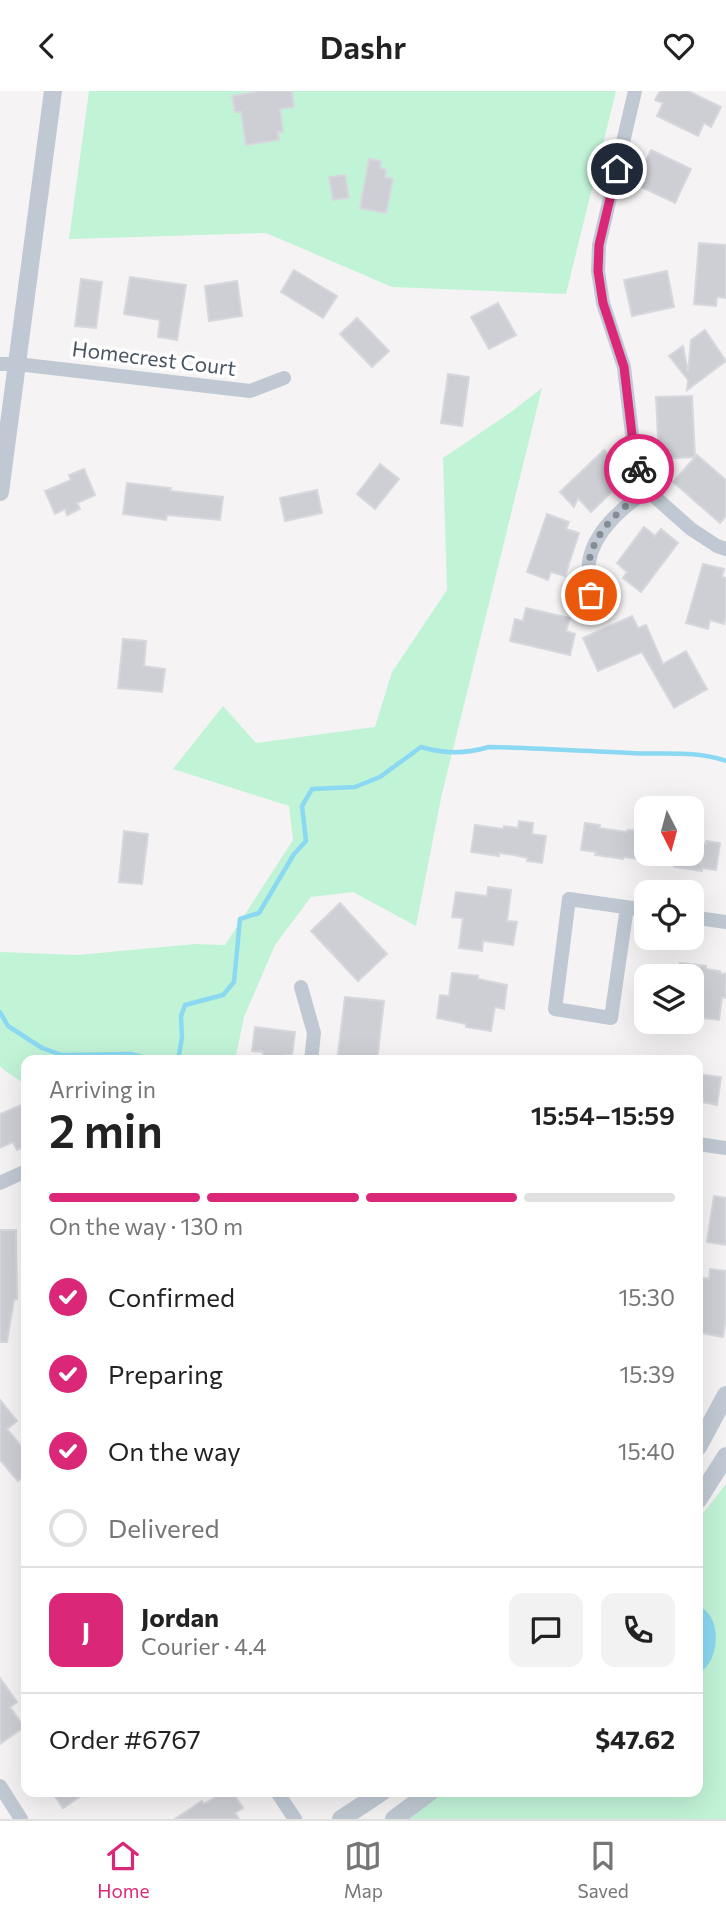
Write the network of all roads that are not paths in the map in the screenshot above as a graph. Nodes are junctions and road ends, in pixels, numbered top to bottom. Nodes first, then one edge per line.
1 (53, 91) edge
2 (635, 91) edge
3 (8, 364) edge
4 (284, 378) dead end
5 (647, 490) junction
6 (0, 492) edge
7 (726, 549) edge
8 (591, 595) dead end
9 (627, 907) junction
10 (634, 908) edge
11 (704, 919) edge
12 (726, 922) edge
13 (301, 987) dead end
14 (312, 1055) edge
15 (703, 1145) edge
16 (726, 1148) edge
17 (21, 1173) edge
18 (0, 1183) edge
19 (726, 1395) edge
20 (703, 1438) edge
21 (726, 1456) edge
22 (703, 1492) edge
23 (0, 1786) edge
24 (280, 1797) edge
25 (375, 1797) edge
26 (423, 1797) edge
27 (21, 1819) edge
28 (295, 1819) edge
29 (341, 1819) edge
30 (394, 1819) edge

1 - 3 street
2 - 5 street
3 - 4 street, Homecrest Court
3 - 6 street
5 - 7 street
5 - 8 street
9 - 9 street
9 - 10 street
11 - 12 street
13 - 14 street
15 - 16 street
17 - 18 street
19 - 20 street
21 - 22 street
23 - 27 street
24 - 28 street
25 - 29 street
26 - 30 street

